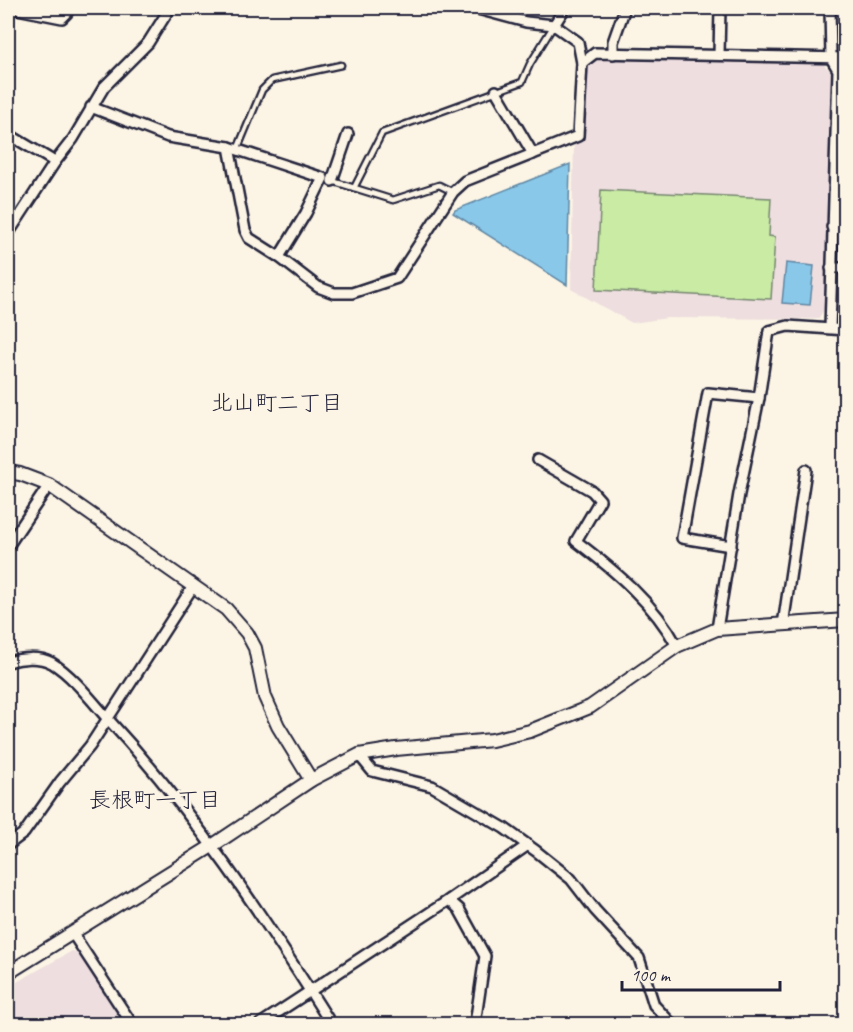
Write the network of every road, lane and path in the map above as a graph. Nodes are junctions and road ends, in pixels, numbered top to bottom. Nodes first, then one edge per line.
1 (12, 8) edge
2 (69, 8) edge
3 (170, 8) edge
4 (474, 8) edge
5 (565, 8) edge
6 (625, 8) edge
7 (720, 8) edge
8 (830, 8) edge
9 (554, 25) junction
10 (614, 54) junction
11 (719, 55) junction
12 (831, 58) junction
13 (846, 58) edge
14 (582, 63) junction
15 (341, 65) dead end
16 (496, 92) junction
17 (91, 107) junction
18 (841, 114) edge
19 (8, 134) edge
20 (348, 134) dead end
21 (233, 149) junction
22 (533, 154) junction
23 (55, 162) junction
24 (835, 164) junction
25 (846, 164) edge
26 (327, 180) junction
27 (354, 188) junction
28 (453, 192) junction
29 (832, 227) junction
30 (846, 230) edge
31 (8, 234) edge
32 (279, 256) junction
33 (831, 268) junction
34 (846, 268) edge
35 (830, 328) junction
36 (846, 330) edge
37 (759, 398) junction
38 (538, 460) dead end
39 (806, 470) dead end
40 (8, 472) edge
41 (49, 485) junction
42 (8, 546) edge
43 (730, 546) junction
44 (194, 585) junction
45 (846, 620) edge
46 (783, 625) junction
47 (717, 629) junction
48 (677, 646) junction
49 (8, 662) edge
50 (108, 719) junction
51 (359, 755) junction
52 (311, 780) junction
53 (8, 845) edge
54 (528, 845) junction
55 (212, 846) junction
56 (449, 900) junction
57 (73, 934) junction
58 (8, 974) edge
59 (311, 993) junction
60 (664, 1021) edge
61 (132, 1024) edge
62 (260, 1024) edge
63 (330, 1024) edge
64 (475, 1024) edge
65 (672, 1024) edge

1 - 2 street
3 - 17 street
4 - 9 street
5 - 9 street
6 - 10 street
7 - 11 street
8 - 12 street
9 - 14 street
9 - 16 lane
10 - 11 street
10 - 14 street
11 - 12 street
12 - 13 street
12 - 18 street
14 - 22 street
15 - 21 lane
16 - 22 street
16 - 27 lane
17 - 21 street
17 - 23 street
18 - 24 street
19 - 23 street
20 - 26 street
21 - 26 street
21 - 32 street
22 - 28 street
23 - 31 street
24 - 25 street
24 - 29 street
26 - 27 lane
26 - 32 street
27 - 28 lane
28 - 32 street
29 - 30 street
29 - 33 street
33 - 34 street
33 - 35 street
35 - 36 street
35 - 37 street
37 - 43 street
37 - 43 street
38 - 48 street
39 - 46 street
40 - 41 street
41 - 42 street
41 - 44 street
43 - 47 street
44 - 50 street
44 - 52 street
45 - 46 street
46 - 47 street
47 - 48 street
48 - 51 street
49 - 50 street
50 - 53 street
50 - 55 street
51 - 52 street
51 - 54 street
52 - 55 street
54 - 56 street
54 - 60 street
55 - 57 street
55 - 59 street
56 - 59 street
56 - 64 street
57 - 58 street
57 - 61 street
59 - 62 street
59 - 63 street
60 - 65 street

